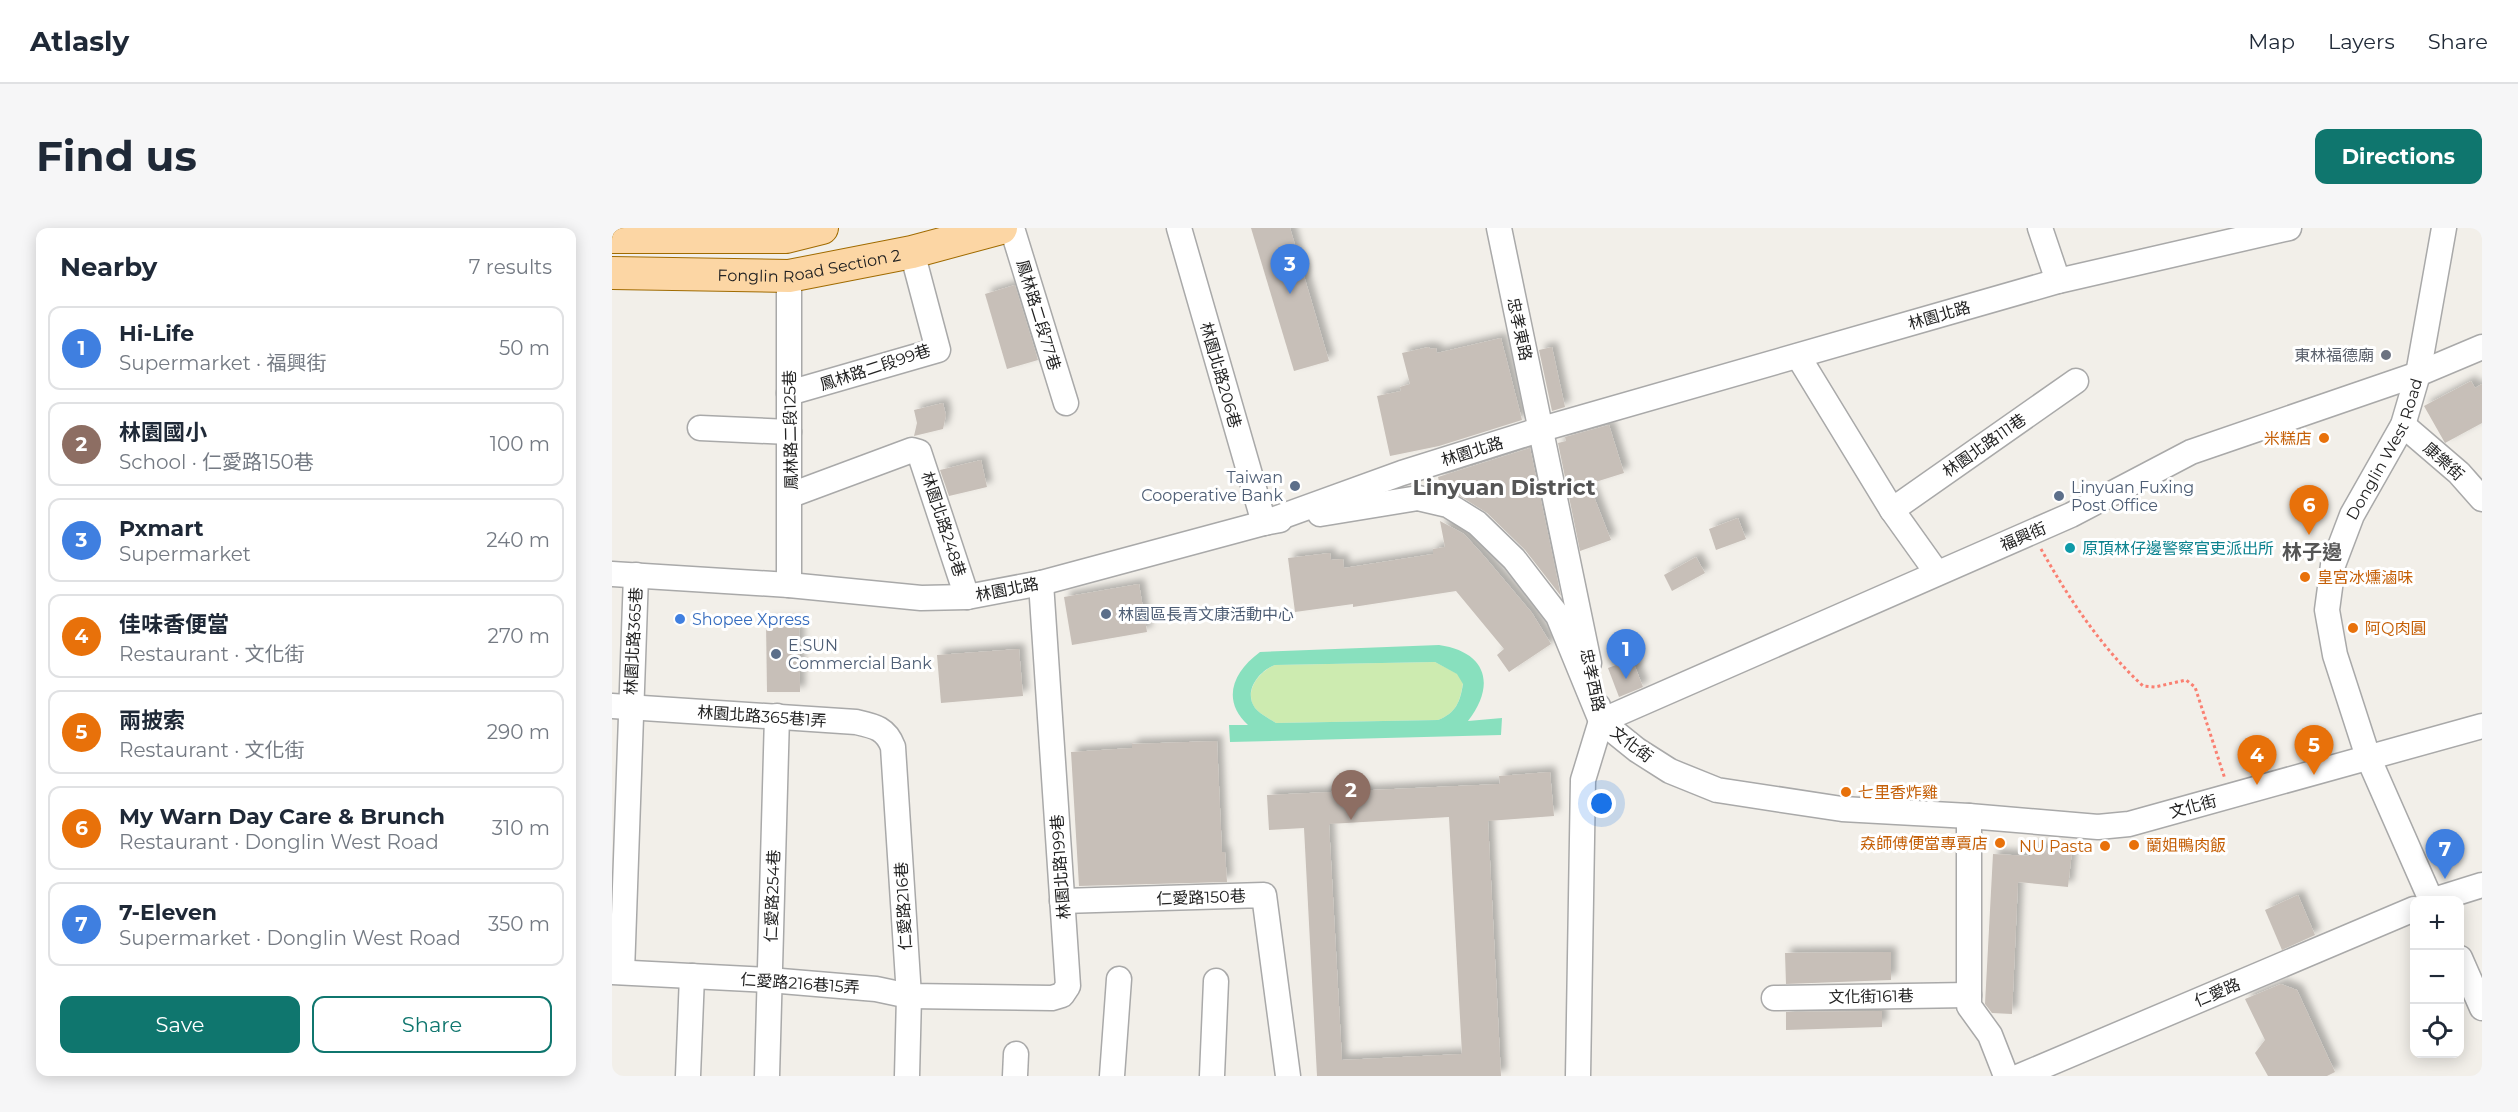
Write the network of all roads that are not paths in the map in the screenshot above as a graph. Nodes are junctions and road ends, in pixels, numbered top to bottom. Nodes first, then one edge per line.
1 (822, 228) edge
2 (1001, 228) edge
3 (1012, 228) edge
4 (1179, 228) edge
5 (1498, 228) edge
6 (2040, 228) edge
7 (2289, 228) edge
8 (2444, 228) edge
9 (612, 237) edge
10 (912, 252) junction
11 (612, 273) edge
12 (789, 276) junction
13 (2058, 281) junction
14 (2482, 347) edge
15 (1798, 356) junction
16 (2418, 375) junction
17 (2076, 381) dead end
18 (789, 393) junction
19 (1066, 402) dead end
20 (2403, 425) junction
21 (700, 428) dead end
22 (1542, 429) junction
23 (789, 432) junction
24 (791, 495) junction
25 (2482, 499) edge
26 (1892, 510) junction
27 (1264, 523) junction
28 (1937, 573) junction
29 (612, 574) edge
30 (636, 575) junction
31 (1041, 584) junction
32 (789, 585) junction
33 (967, 597) junction
34 (621, 706) edge
35 (777, 716) junction
36 (1601, 721) junction
37 (2482, 726) edge
38 (890, 738) joint
39 (2368, 758) junction
40 (1969, 816) junction
41 (2482, 885) edge
42 (2431, 896) edge
43 (2446, 896) edge
44 (1062, 902) junction
45 (2410, 911) edge
46 (2464, 967) edge
47 (617, 972) edge
48 (692, 976) junction
49 (1119, 979) dead end
50 (769, 980) junction
51 (1216, 981) dead end
52 (1969, 995) junction
53 (909, 996) junction
54 (1774, 998) dead end
55 (2482, 1008) edge
56 (688, 1076) edge
57 (767, 1076) edge
58 (907, 1076) edge
59 (1112, 1076) edge
60 (1212, 1076) edge
61 (1288, 1076) edge
62 (1578, 1076) edge
63 (2006, 1076) edge
64 (2020, 1076) edge

1 - 9 main road, Fonglin Road Section 2
2 - 10 main road, Fonglin Road Section 2
3 - 19 street, 鳳林路二段77巷
4 - 27 street, 林園北路206巷
5 - 22 street, 忠孝東路
6 - 13 street
7 - 13 street, 林園北路
8 - 16 street, Donglin West Road
10 - 12 main road, Fonglin Road Section 2
10 - 18 street, 鳳林路二段99巷
11 - 12 main road, Fonglin Road Section 2
12 - 18 street, 鳳林路二段125巷
13 - 15 street, 林園北路
14 - 16 street, 福興街
15 - 22 street, 林園北路
15 - 26 street
16 - 20 street, Donglin West Road
16 - 28 street, 福興街
17 - 26 street, 林園北路111巷
18 - 23 street, 鳳林路二段125巷
20 - 25 street, 康樂街
20 - 39 street, Donglin West Road
21 - 23 street
22 - 27 street, 林園北路
22 - 36 street, 忠孝西路
23 - 24 street, 鳳林路二段125巷
24 - 32 street, 鳳林路二段125巷
24 - 33 street, 林園北路248巷
26 - 28 street
27 - 31 street, 林園北路
27 - 36 street, 文化街
28 - 36 street, 福興街
29 - 30 street, 林園北路
30 - 32 street, 林園北路
30 - 34 street, 林園北路365巷
31 - 33 street, 林園北路
31 - 44 street, 林園北路199巷
32 - 33 street, 林園北路
34 - 35 street, 林園北路365巷1弄
34 - 47 street, 林園北路365巷
35 - 38 street, 林園北路365巷1弄
35 - 50 street, 仁愛路254巷
36 - 40 street, 文化街
36 - 62 street, 忠孝西路
37 - 39 street, 文化街
38 - 53 street, 仁愛路216巷
39 - 40 street, 文化街
39 - 42 street, Donglin West Road
40 - 52 street
41 - 43 street
44 - 53 street, 林園北路199巷
44 - 61 street, 仁愛路150巷
45 - 64 street, 仁愛路
46 - 55 street
47 - 48 street, 仁愛路216巷15弄
48 - 50 street, 仁愛路216巷15弄
48 - 56 street
49 - 59 street
50 - 53 street, 仁愛路216巷15弄
50 - 57 street, 仁愛路254巷
51 - 60 street
52 - 54 street, 文化街161巷
52 - 63 street
53 - 58 street, 仁愛路216巷

